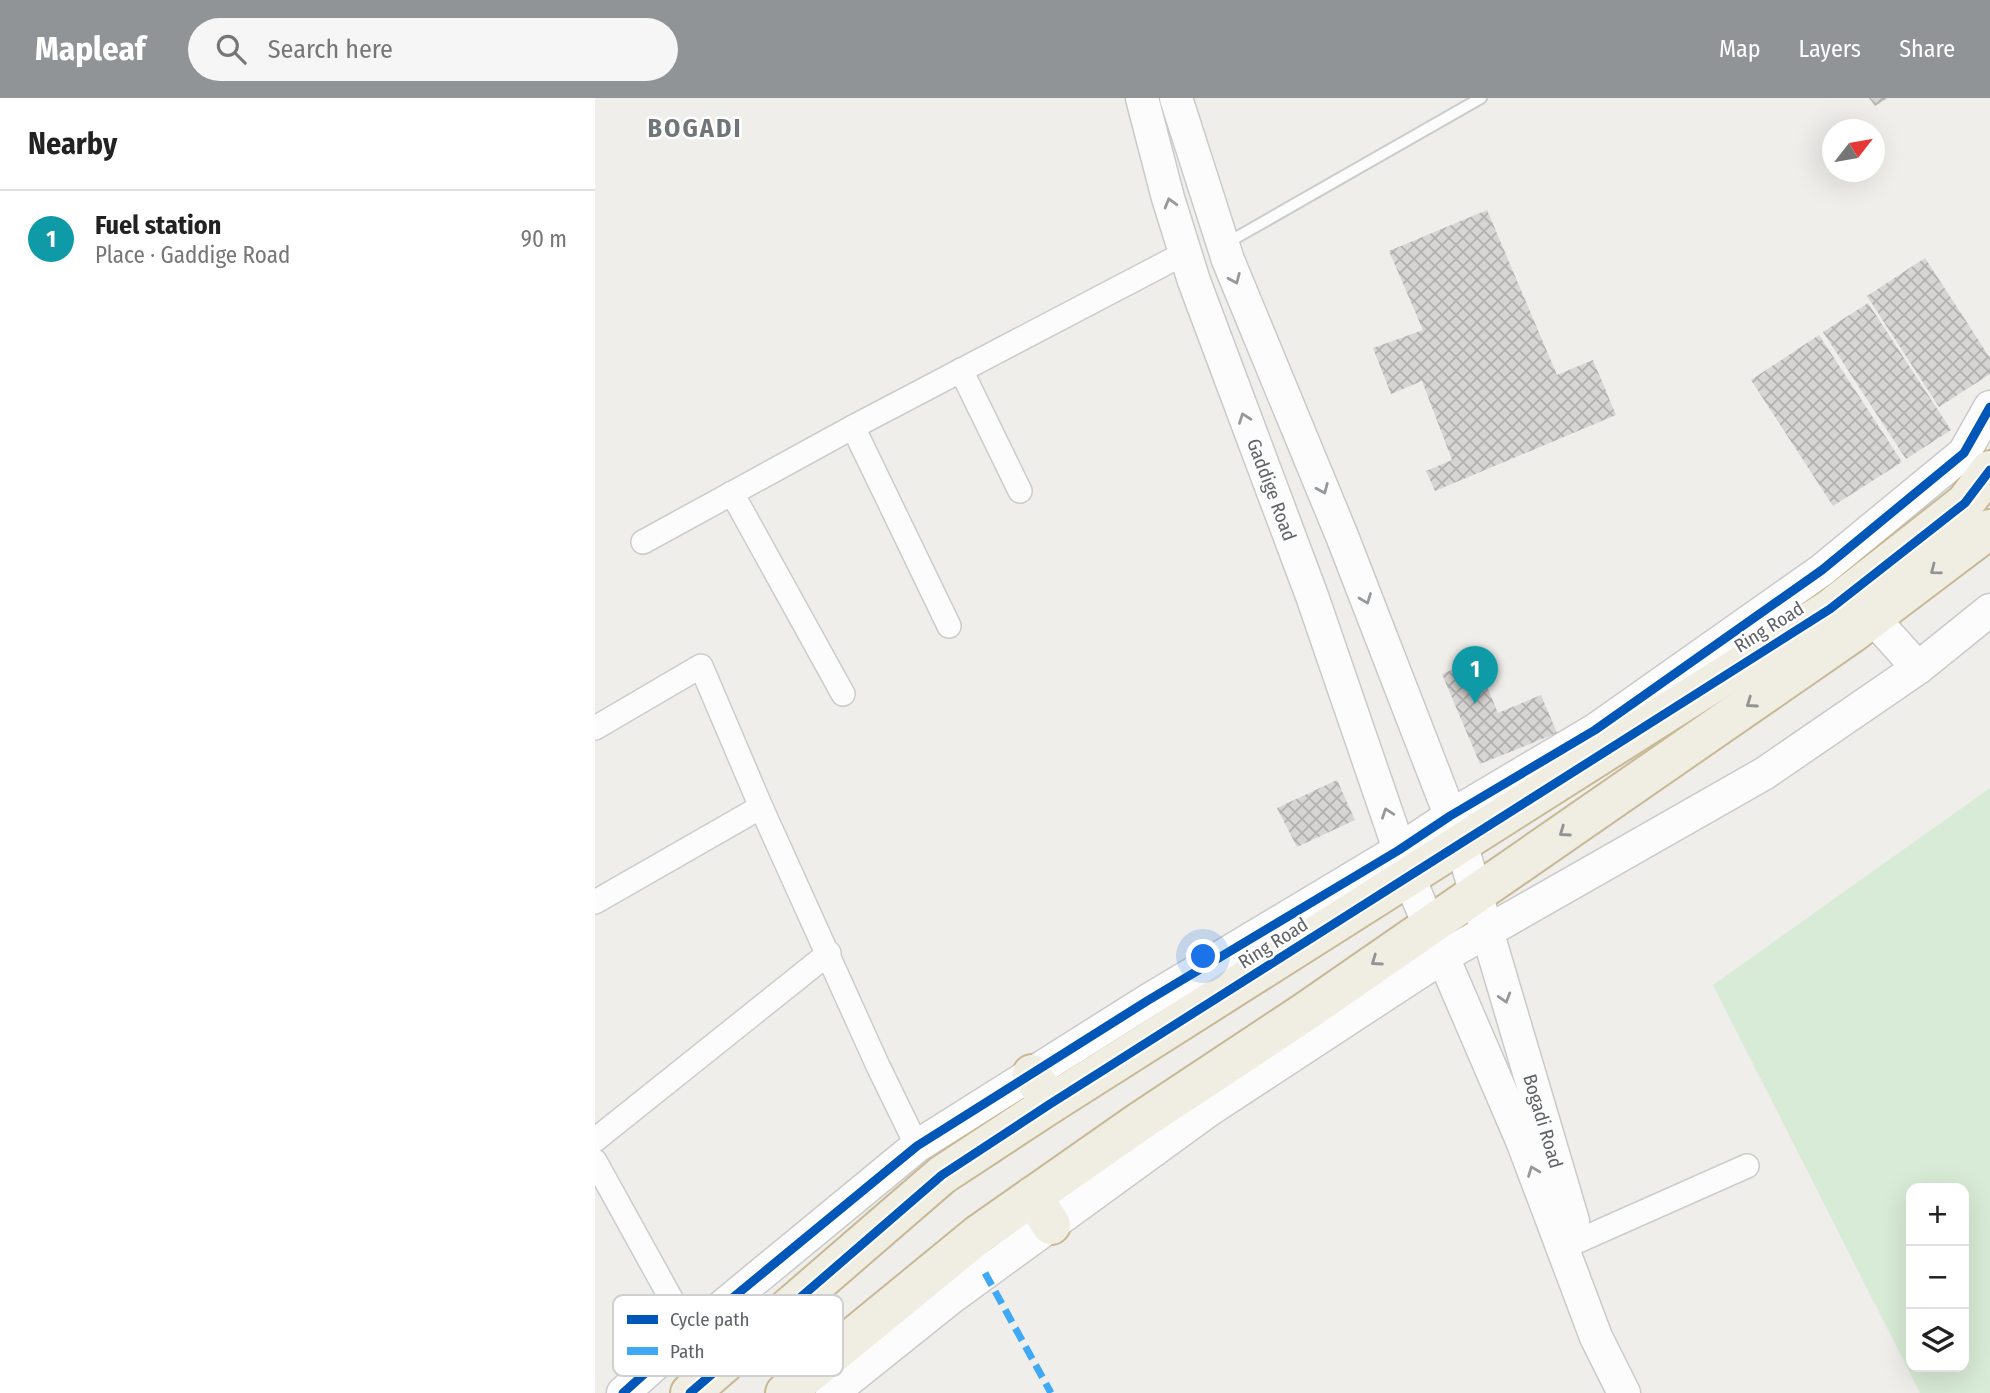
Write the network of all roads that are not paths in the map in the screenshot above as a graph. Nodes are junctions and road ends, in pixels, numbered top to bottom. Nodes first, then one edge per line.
1 (1142, 98) edge
2 (1176, 98) edge
3 (1481, 98) edge
4 (1223, 245) junction
5 (1185, 253) junction
6 (961, 370) junction
7 (1990, 407) edge
8 (853, 428) junction
9 (1990, 470) edge
10 (1020, 491) dead end
11 (732, 494) junction
12 (1990, 529) edge
13 (643, 542) dead end
14 (1990, 610) edge
15 (1872, 617) junction
16 (949, 626) dead end
17 (1918, 668) junction
18 (843, 694) dead end
19 (595, 728) edge
20 (761, 807) junction
21 (1455, 829) junction
22 (1404, 864) junction
23 (1474, 894) junction
24 (595, 902) edge
25 (1486, 932) junction
26 (1437, 940) junction
27 (829, 953) junction
28 (1041, 1089) junction
29 (595, 1140) edge
30 (917, 1146) junction
31 (595, 1161) edge
32 (1747, 1166) dead end
33 (1042, 1211) junction
34 (1579, 1241) junction
35 (668, 1295) edge
36 (736, 1295) edge
37 (804, 1295) edge
38 (843, 1345) edge
39 (642, 1376) edge
40 (711, 1376) edge
41 (806, 1376) edge
42 (623, 1393) edge
43 (691, 1393) edge
44 (785, 1393) edge
45 (832, 1393) edge
46 (1623, 1393) edge
47 (1644, 1393) edge

5 -> 1 main road, Gaddige Road
2 - 4 main road
3 - 4 lane
4 -> 21 main road
5 - 6 street
22 -> 5 main road, Gaddige Road
6 - 8 street
6 - 10 street
7 - 21 main road
8 - 11 street
8 - 16 street
9 - 21 highway, Ring Road
11 - 13 street
11 - 18 street
12 -> 15 highway
14 - 17 main road
15 - 17 main road
15 -> 23 highway
17 - 25 main road
19 - 20 street
20 - 24 street
20 - 27 street
21 - 22 highway, Ring Road
21 - 23 main road, Bogadi Road
22 - 26 main road, Bogadi Road
22 - 28 highway, Ring Road
23 - 25 main road, Bogadi Road
23 - 26 highway
25 - 26 main road
25 -> 34 main road, Bogadi Road
26 - 33 highway
46 -> 26 main road, Bogadi Road
27 - 29 street
27 - 30 street
28 - 30 main road
28 - 37 highway, Ring Road
30 - 36 main road
31 - 35 street
32 - 34 street
33 - 38 highway
33 - 45 main road
34 - 47 main road, Bogadi Road
39 - 42 main road
40 - 43 highway, Ring Road
41 - 44 highway

